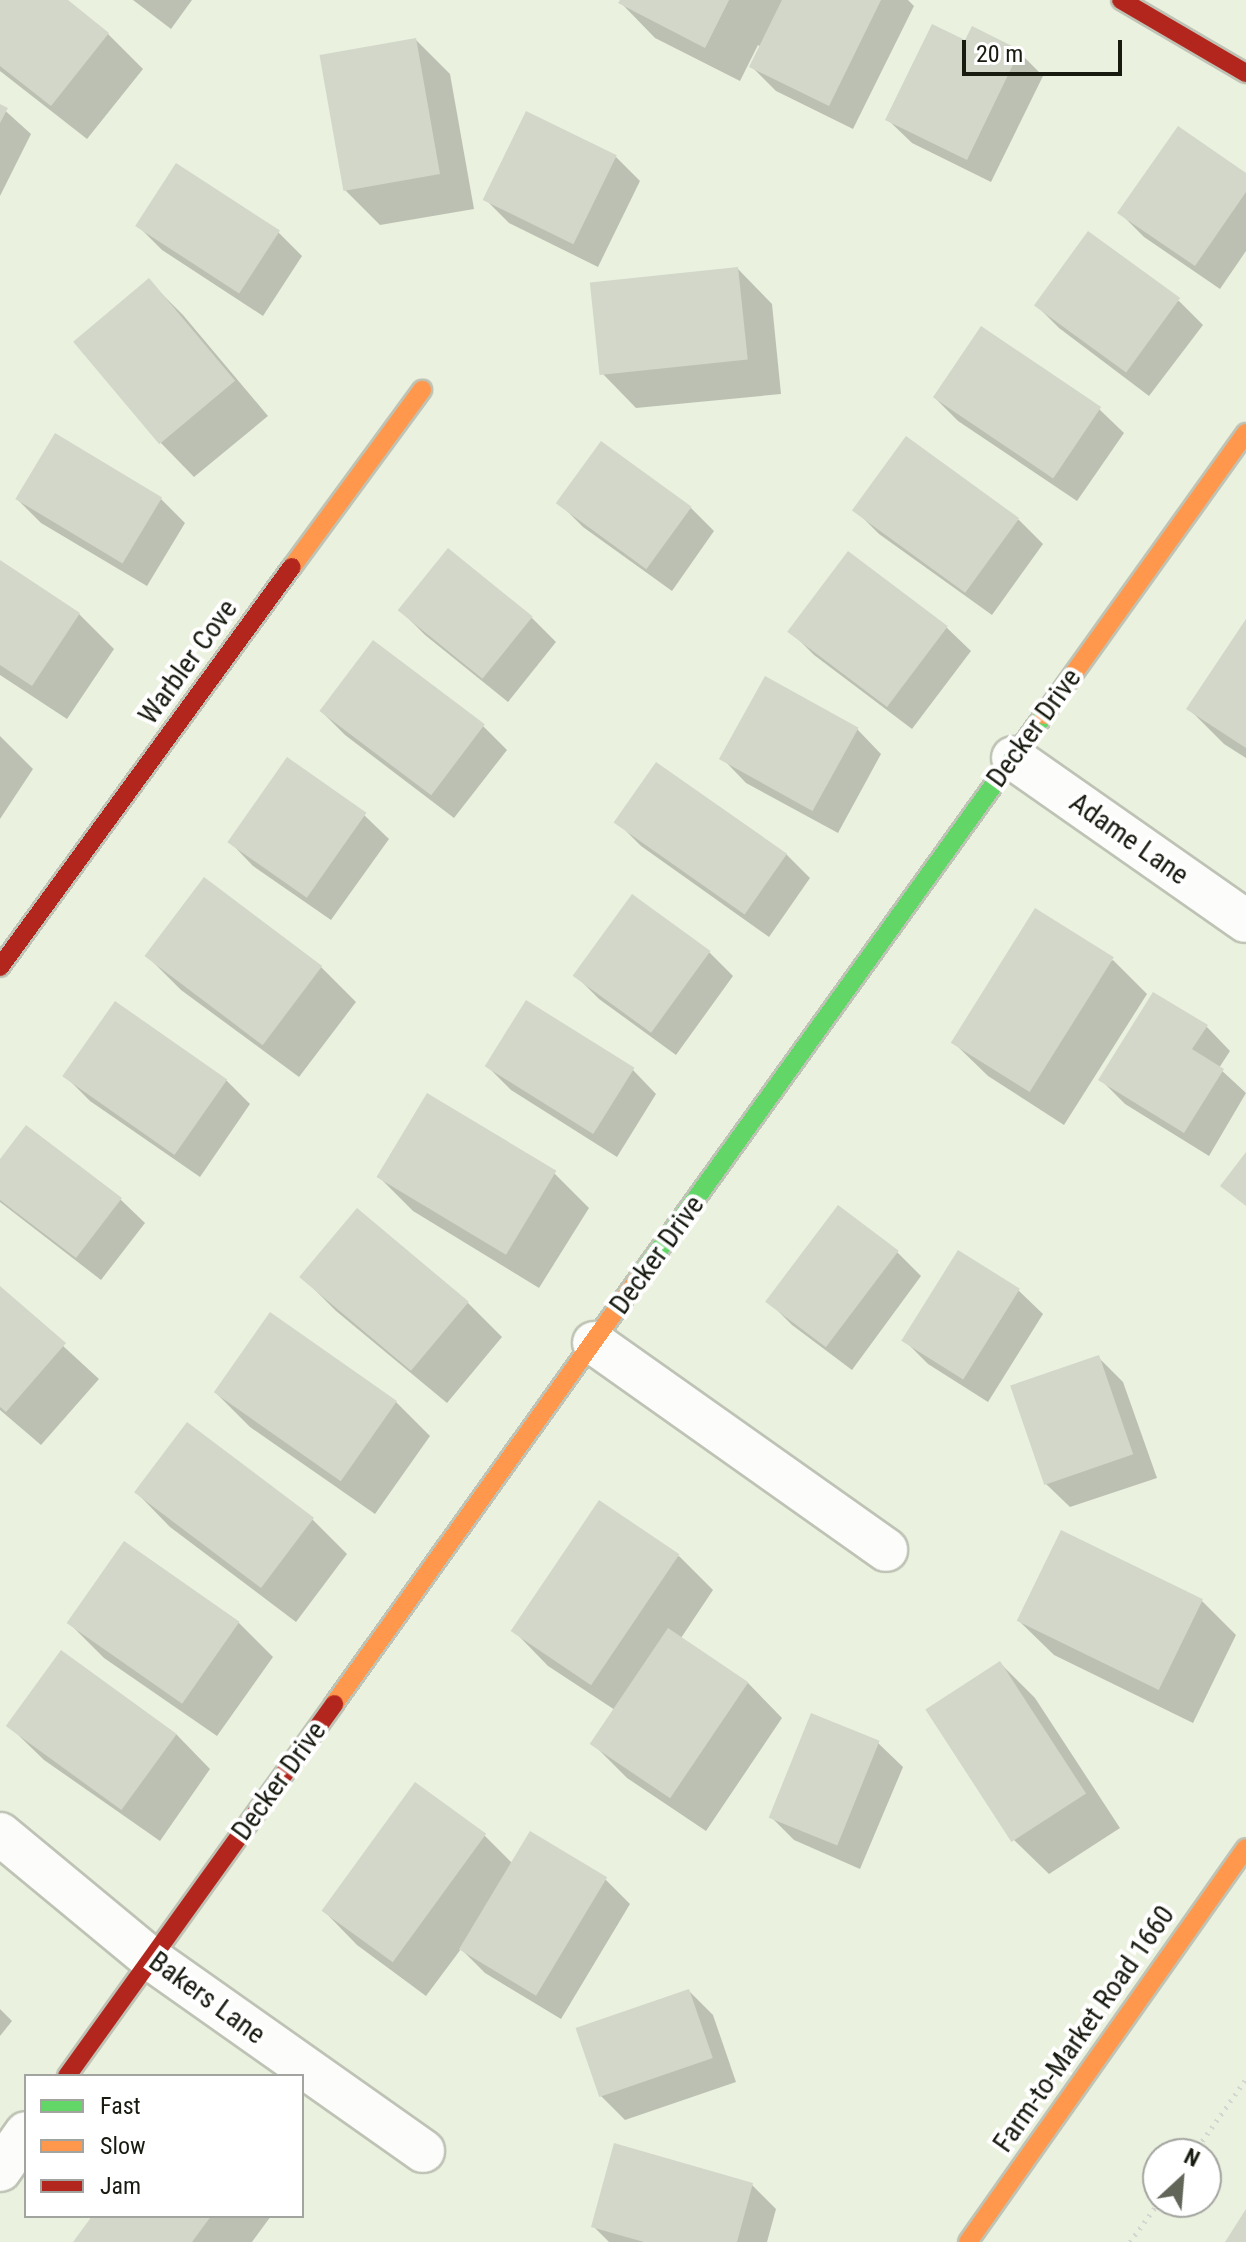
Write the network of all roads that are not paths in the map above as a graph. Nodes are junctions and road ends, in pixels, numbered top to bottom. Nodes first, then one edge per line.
1 (1121, 0) edge
2 (1246, 73) edge
3 (422, 390) dead end
4 (1246, 433) edge
5 (1013, 758) junction
6 (1246, 921) edge
7 (0, 967) edge
8 (594, 1343) junction
9 (886, 1550) dead end
10 (0, 1834) edge
11 (1246, 1848) edge
12 (151, 1959) junction
13 (68, 2074) edge
14 (24, 2136) edge
15 (423, 2151) dead end
16 (0, 2170) edge
17 (968, 2242) edge

1 - 2 street
3 - 7 street, Warbler Cove
4 - 5 street, Decker Drive
5 - 6 street, Adame Lane
5 - 8 street, Decker Drive
8 - 9 street
8 - 12 street, Decker Drive
10 - 12 street, Bakers Lane
11 - 17 street, Farm-to-Market Road 1660
12 - 13 street, Decker Drive
12 - 15 street, Bakers Lane
14 - 16 street

